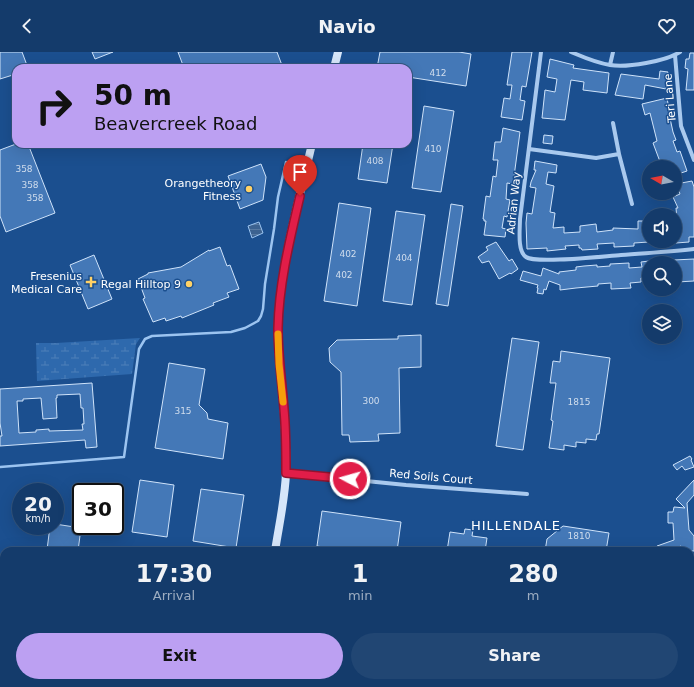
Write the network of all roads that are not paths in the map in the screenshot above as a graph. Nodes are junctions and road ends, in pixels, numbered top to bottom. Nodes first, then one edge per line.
1 (338, 52) edge
2 (541, 52) edge
3 (571, 52) edge
4 (613, 52) edge
5 (680, 52) edge
6 (675, 55) junction
7 (335, 64) edge
8 (610, 65) junction
9 (613, 123) dead end
10 (311, 148) edge
11 (529, 149) junction
12 (619, 154) junction
13 (694, 160) edge
14 (632, 204) dead end
15 (694, 249) edge
16 (286, 473) junction
17 (528, 494) dead end
18 (276, 547) edge

1 - 7 main road
2 - 11 street, Adrian Way
3 - 8 street
4 - 8 street
5 - 6 street
6 - 8 street
6 - 13 street, Teri Lane
9 - 12 street
10 - 16 main road
11 - 12 street
11 - 15 street, Adrian Way
12 - 14 street
16 - 17 street, Red Soils Court
16 - 18 main road

